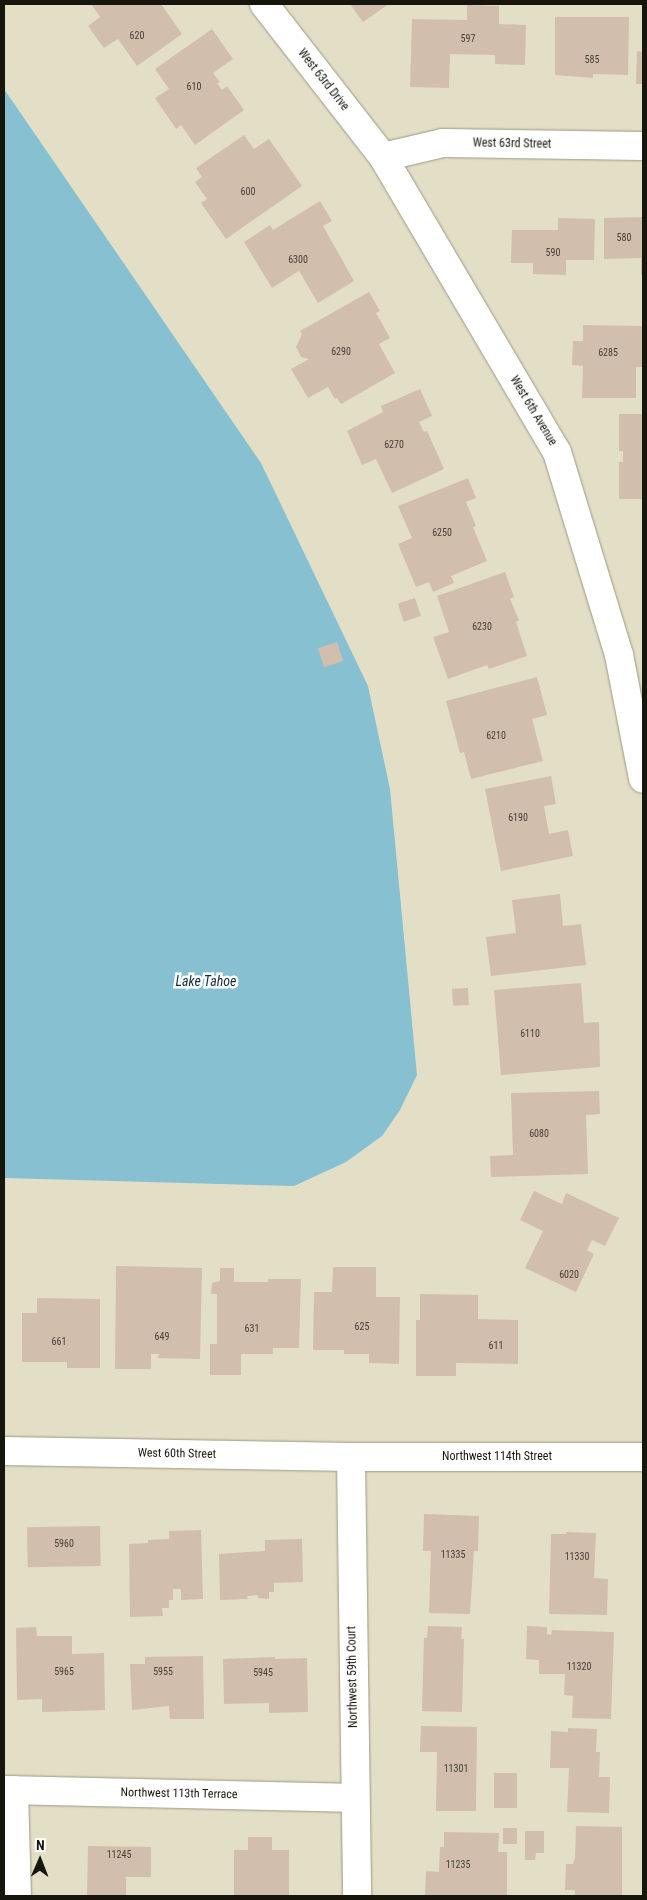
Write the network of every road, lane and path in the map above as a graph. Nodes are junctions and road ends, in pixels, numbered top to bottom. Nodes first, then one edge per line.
1 (264, 4) edge
2 (643, 146) edge
3 (383, 157) junction
4 (643, 779) edge
5 (4, 1451) edge
6 (351, 1457) junction
7 (643, 1457) edge
8 (9, 1790) edge
9 (355, 1798) junction
10 (17, 1896) edge
11 (358, 1896) edge

1 - 3 street, West 63rd Drive
2 - 3 street, West 63rd Street
3 - 4 street, West 6th Avenue
5 - 6 street, West 60th Street
6 - 7 street, Northwest 114th Street
6 - 9 street, Northwest 59th Court
8 - 9 street, Northwest 113th Terrace
8 - 10 street
9 - 11 street, Northwest 59th Court

